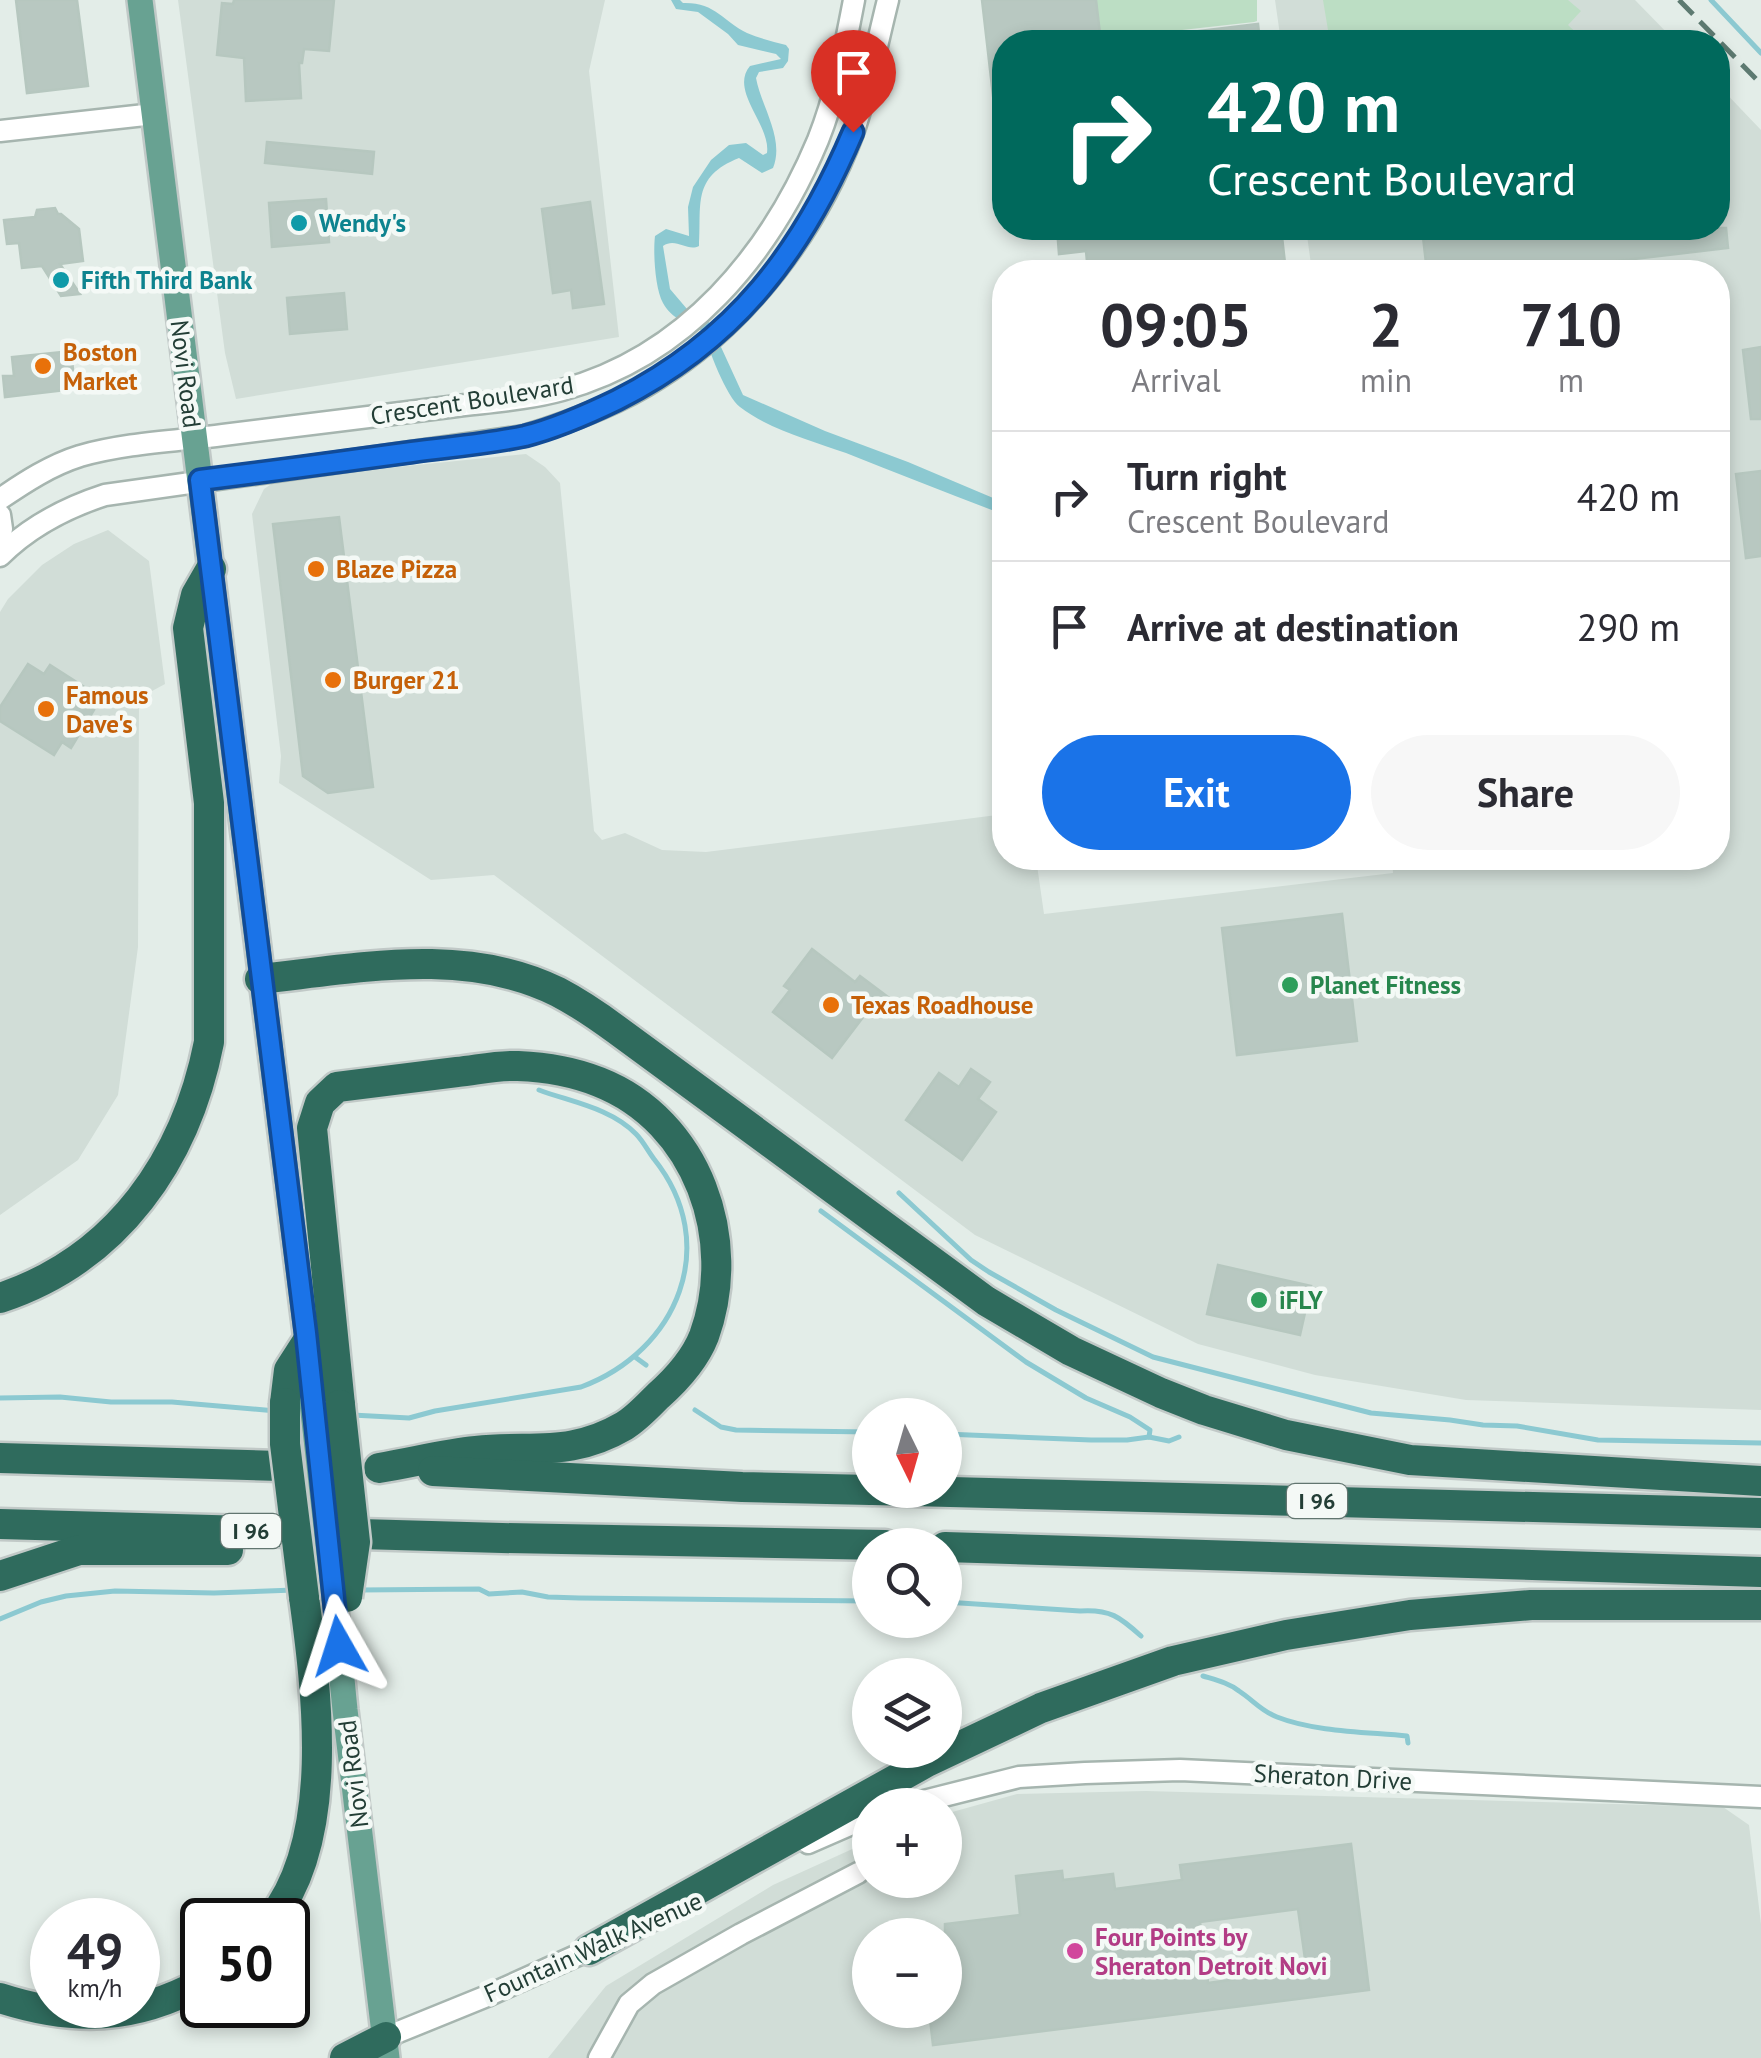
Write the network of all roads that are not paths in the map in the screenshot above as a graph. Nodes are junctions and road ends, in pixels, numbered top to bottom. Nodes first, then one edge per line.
1 (140, 0) edge
2 (854, 0) edge
3 (888, 0) edge
4 (154, 114) junction
5 (0, 130) edge
6 (194, 439) junction
7 (200, 480) junction
8 (0, 499) edge
9 (0, 515) edge
10 (0, 534) edge
11 (0, 556) edge
12 (211, 569) junction
13 (260, 978) junction
14 (0, 1298) edge
15 (306, 1342) joint
16 (312, 1403) junction
17 (0, 1458) edge
18 (379, 1468) junction
19 (1761, 1482) edge
20 (852, 1489) edge
21 (962, 1492) edge
22 (1761, 1512) edge
23 (0, 1524) edge
24 (502, 1538) junction
25 (852, 1544) edge
26 (962, 1548) edge
27 (1761, 1572) edge
28 (0, 1576) edge
29 (330, 1602) junction
30 (1761, 1606) edge
31 (962, 1792) edge
32 (1761, 1796) edge
33 (852, 1824) edge
34 (852, 1877) edge
35 (283, 1898) edge
36 (588, 1950) junction
37 (180, 1995) edge
38 (0, 1998) edge
39 (386, 2048) edge
40 (345, 2058) edge
41 (599, 2058) edge

1 - 4 main road, Novi Road
2 - 6 street, Crescent Boulevard
3 - 7 street, Crescent Boulevard
4 - 5 street
4 - 6 main road, Novi Road
6 - 7 main road, Novi Road
6 - 8 street, Crescent Boulevard
7 - 11 street, Crescent Boulevard
7 - 12 main road, Novi Road
9 - 10 street
12 - 13 main road, Novi Road
12 - 14 highway
13 - 15 main road, Novi Road
13 - 19 highway
15 - 16 highway
16 - 18 highway
16 - 29 highway, bridge
16 - 29 highway, bridge
17 - 18 highway, I 96
18 - 20 highway, I 96
21 - 22 highway, I 96
23 - 24 highway, I 96
24 - 25 highway, I 96
24 - 28 highway
26 - 27 highway
29 - 35 highway
29 - 39 main road, Novi Road
30 - 36 highway
31 - 32 street, Sheraton Drive
33 - 36 street, Fountain Walk Avenue
34 - 41 street
36 - 39 street, Fountain Walk Avenue
37 - 38 highway
39 - 40 highway

